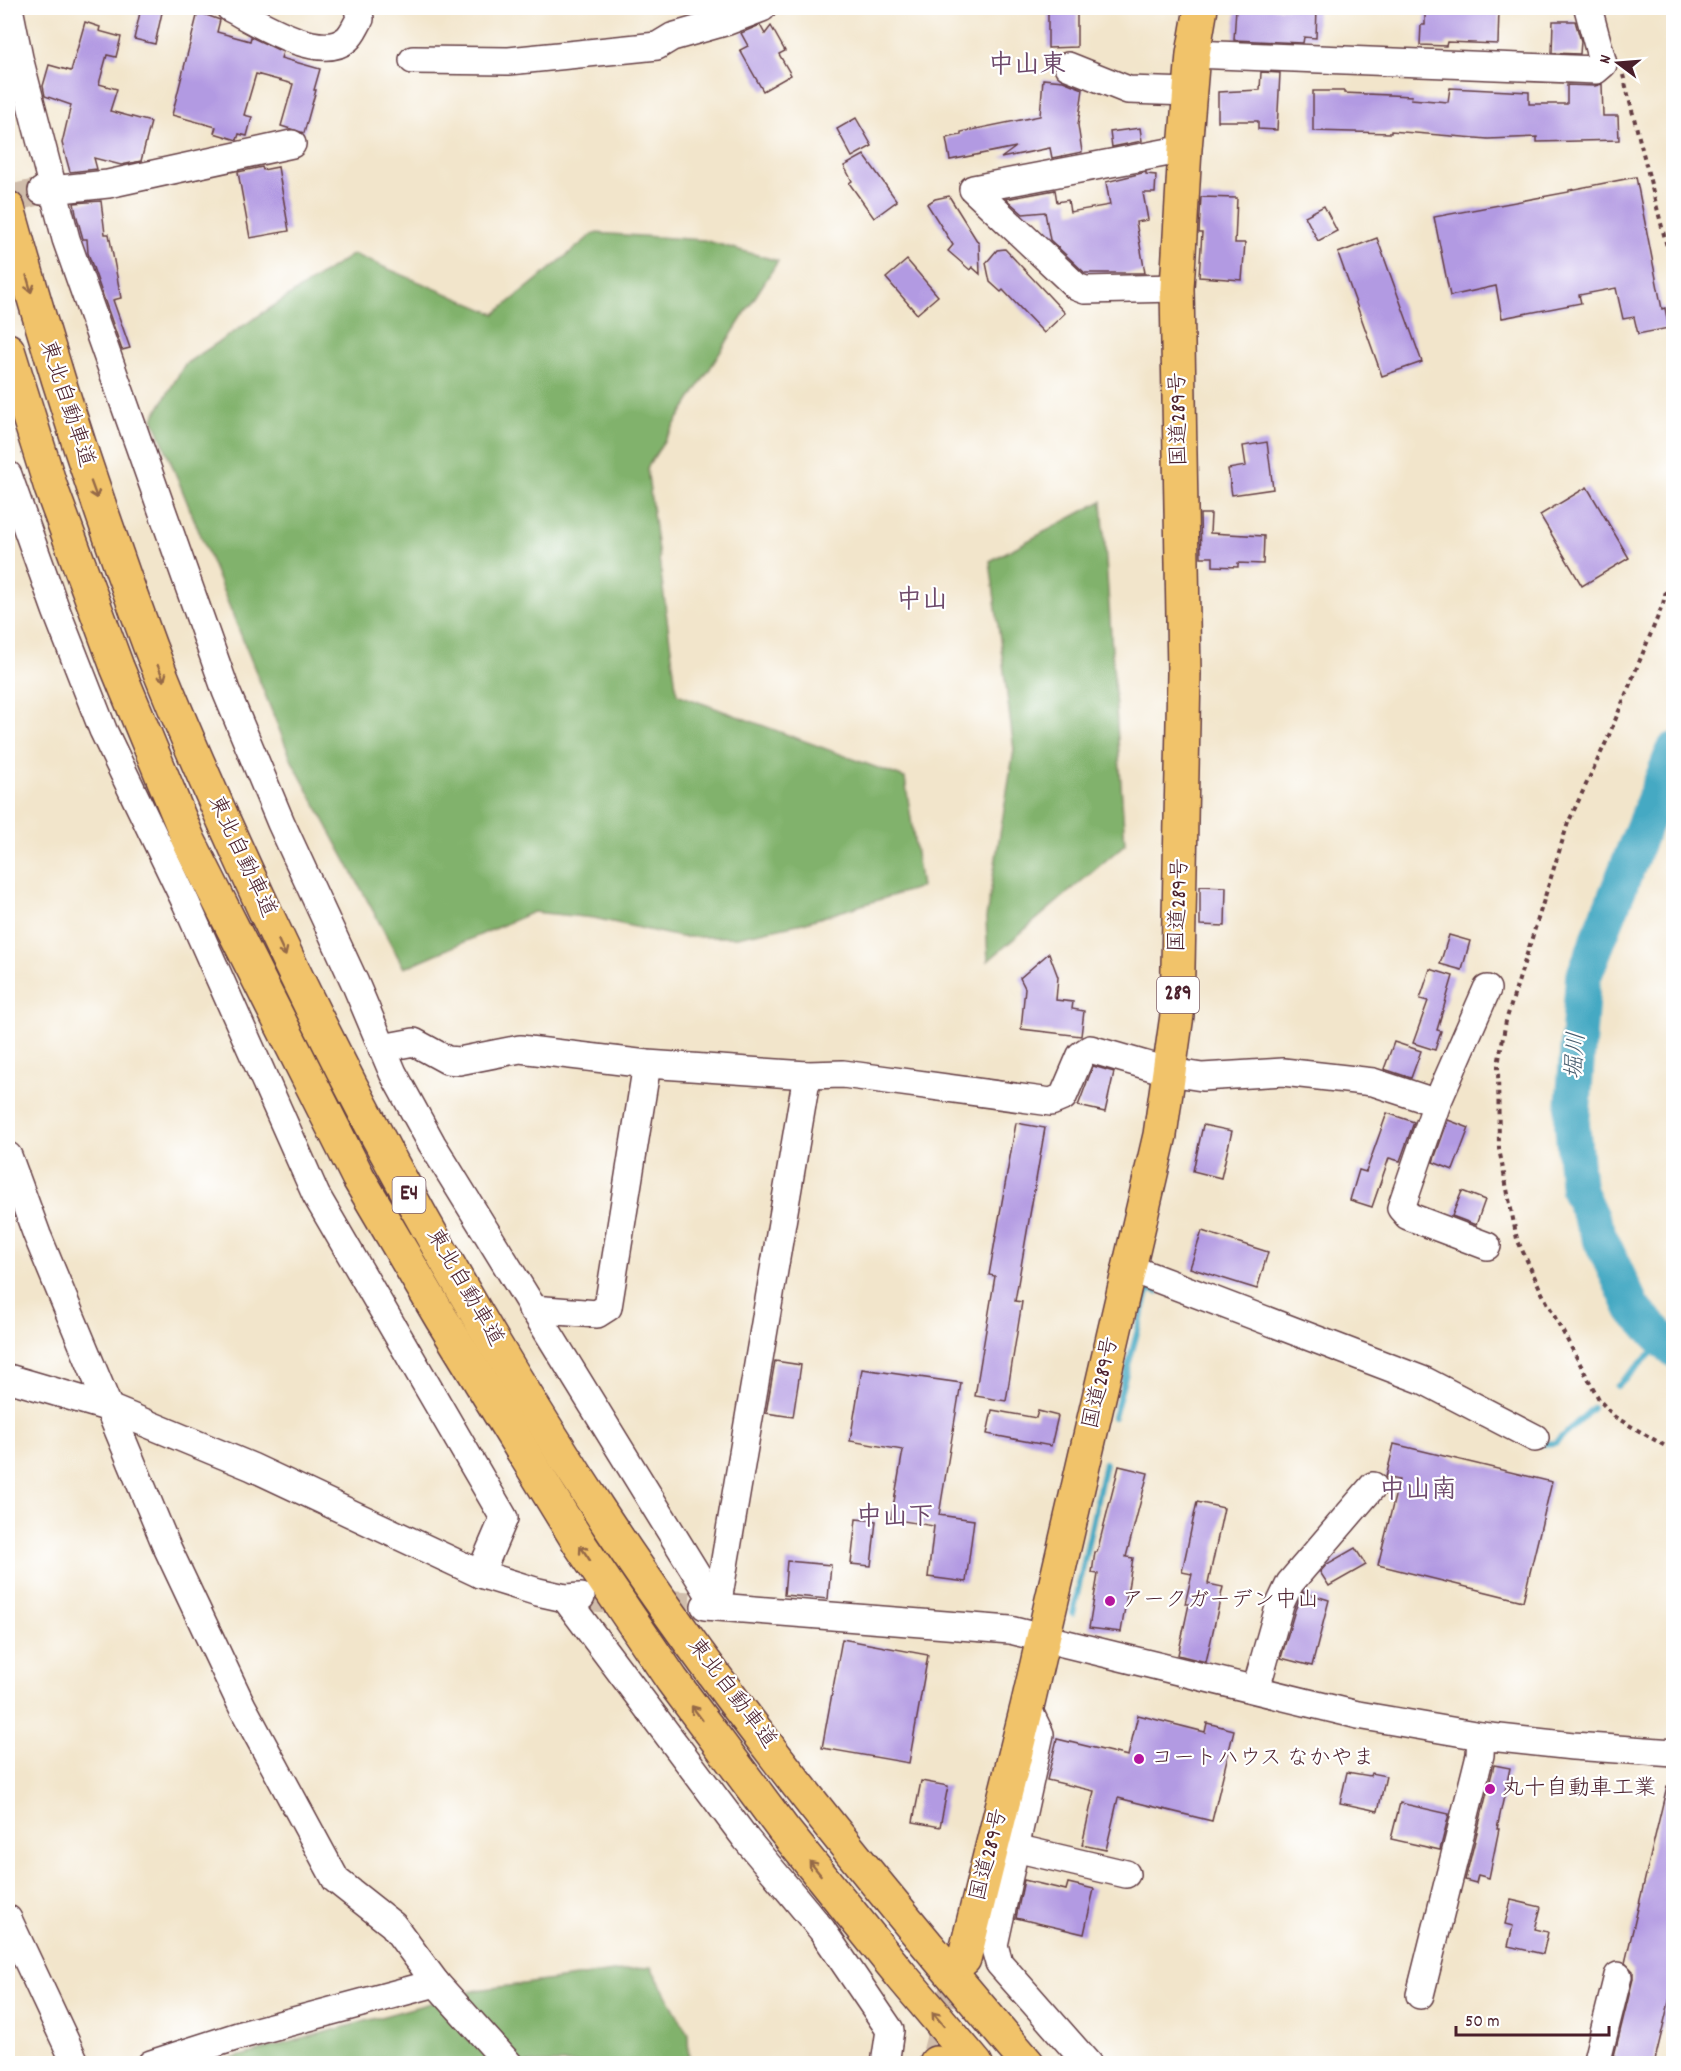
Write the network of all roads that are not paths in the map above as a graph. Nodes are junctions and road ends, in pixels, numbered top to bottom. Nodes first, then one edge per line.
1 (9, 8) edge
2 (230, 8) edge
3 (358, 8) edge
4 (762, 8) edge
5 (1201, 8) edge
6 (1588, 8) edge
7 (1193, 54) junction
8 (413, 60) dead end
9 (1068, 66) dead end
10 (1191, 92) junction
11 (292, 144) dead end
12 (1185, 149) junction
13 (47, 190) junction
14 (8, 208) edge
15 (1177, 288) junction
16 (8, 350) edge
17 (8, 475) edge
18 (15, 513) edge
19 (1487, 989) dead end
20 (382, 1048) junction
21 (647, 1064) junction
22 (1170, 1072) junction
23 (807, 1075) junction
24 (1437, 1103) junction
25 (8, 1156) edge
26 (1487, 1246) dead end
27 (1129, 1268) junction
28 (532, 1309) junction
29 (8, 1378) edge
30 (107, 1407) junction
31 (1534, 1438) dead end
32 (1373, 1486) dead end
33 (480, 1574) junction
34 (711, 1607) junction
35 (1041, 1636) junction
36 (1256, 1689) junction
37 (1026, 1707) junction
38 (1481, 1736) junction
39 (1674, 1753) edge
40 (1015, 1848) junction
41 (1126, 1875) dead end
42 (8, 1919) edge
43 (964, 1959) tunnel mouth
44 (1618, 1976) dead end
45 (436, 1983) junction
46 (1420, 1995) dead end
47 (76, 2064) edge
48 (151, 2064) edge
49 (509, 2064) edge
50 (885, 2064) edge
51 (976, 2064) edge
52 (1028, 2064) edge
53 (1088, 2064) edge
54 (1596, 2064) edge

1 - 13 street
2 - 3 street
4 - 8 street
5 - 7 highway, 国道289号 / 289
6 - 7 street
7 - 10 highway, 国道289号 / 289
9 - 10 street
10 - 12 highway, 国道289号 / 289
11 - 13 street
12 - 15 highway, 国道289号 / 289
12 - 15 street
13 - 20 street
14 -> 52 highway, 東北自動車道 / E4
15 - 22 highway, 国道289号 / 289
51 -> 16 highway, 東北自動車道 / E4
17 - 18 street
18 - 33 street
19 - 24 street
20 - 21 street
20 - 28 street
21 - 23 street
21 - 28 street
22 - 23 street
22 - 24 street
22 - 27 highway, 国道289号 / 289
23 - 34 street
24 - 26 street
25 - 30 street
27 - 31 street
27 - 35 highway, 国道289号 / 289
28 - 34 street
29 - 30 street
30 - 33 street
30 - 45 street
32 - 36 street
33 - 50 street
34 - 35 street
35 - 36 street
35 - 37 highway, 国道289号 / 289
36 - 38 street
37 - 40 street
37 - 43 highway, 国道289号 / 289
38 - 39 street
38 - 46 street
40 - 41 street
40 - 53 street
42 - 47 street
44 - 54 street
45 - 48 street
45 - 49 street

